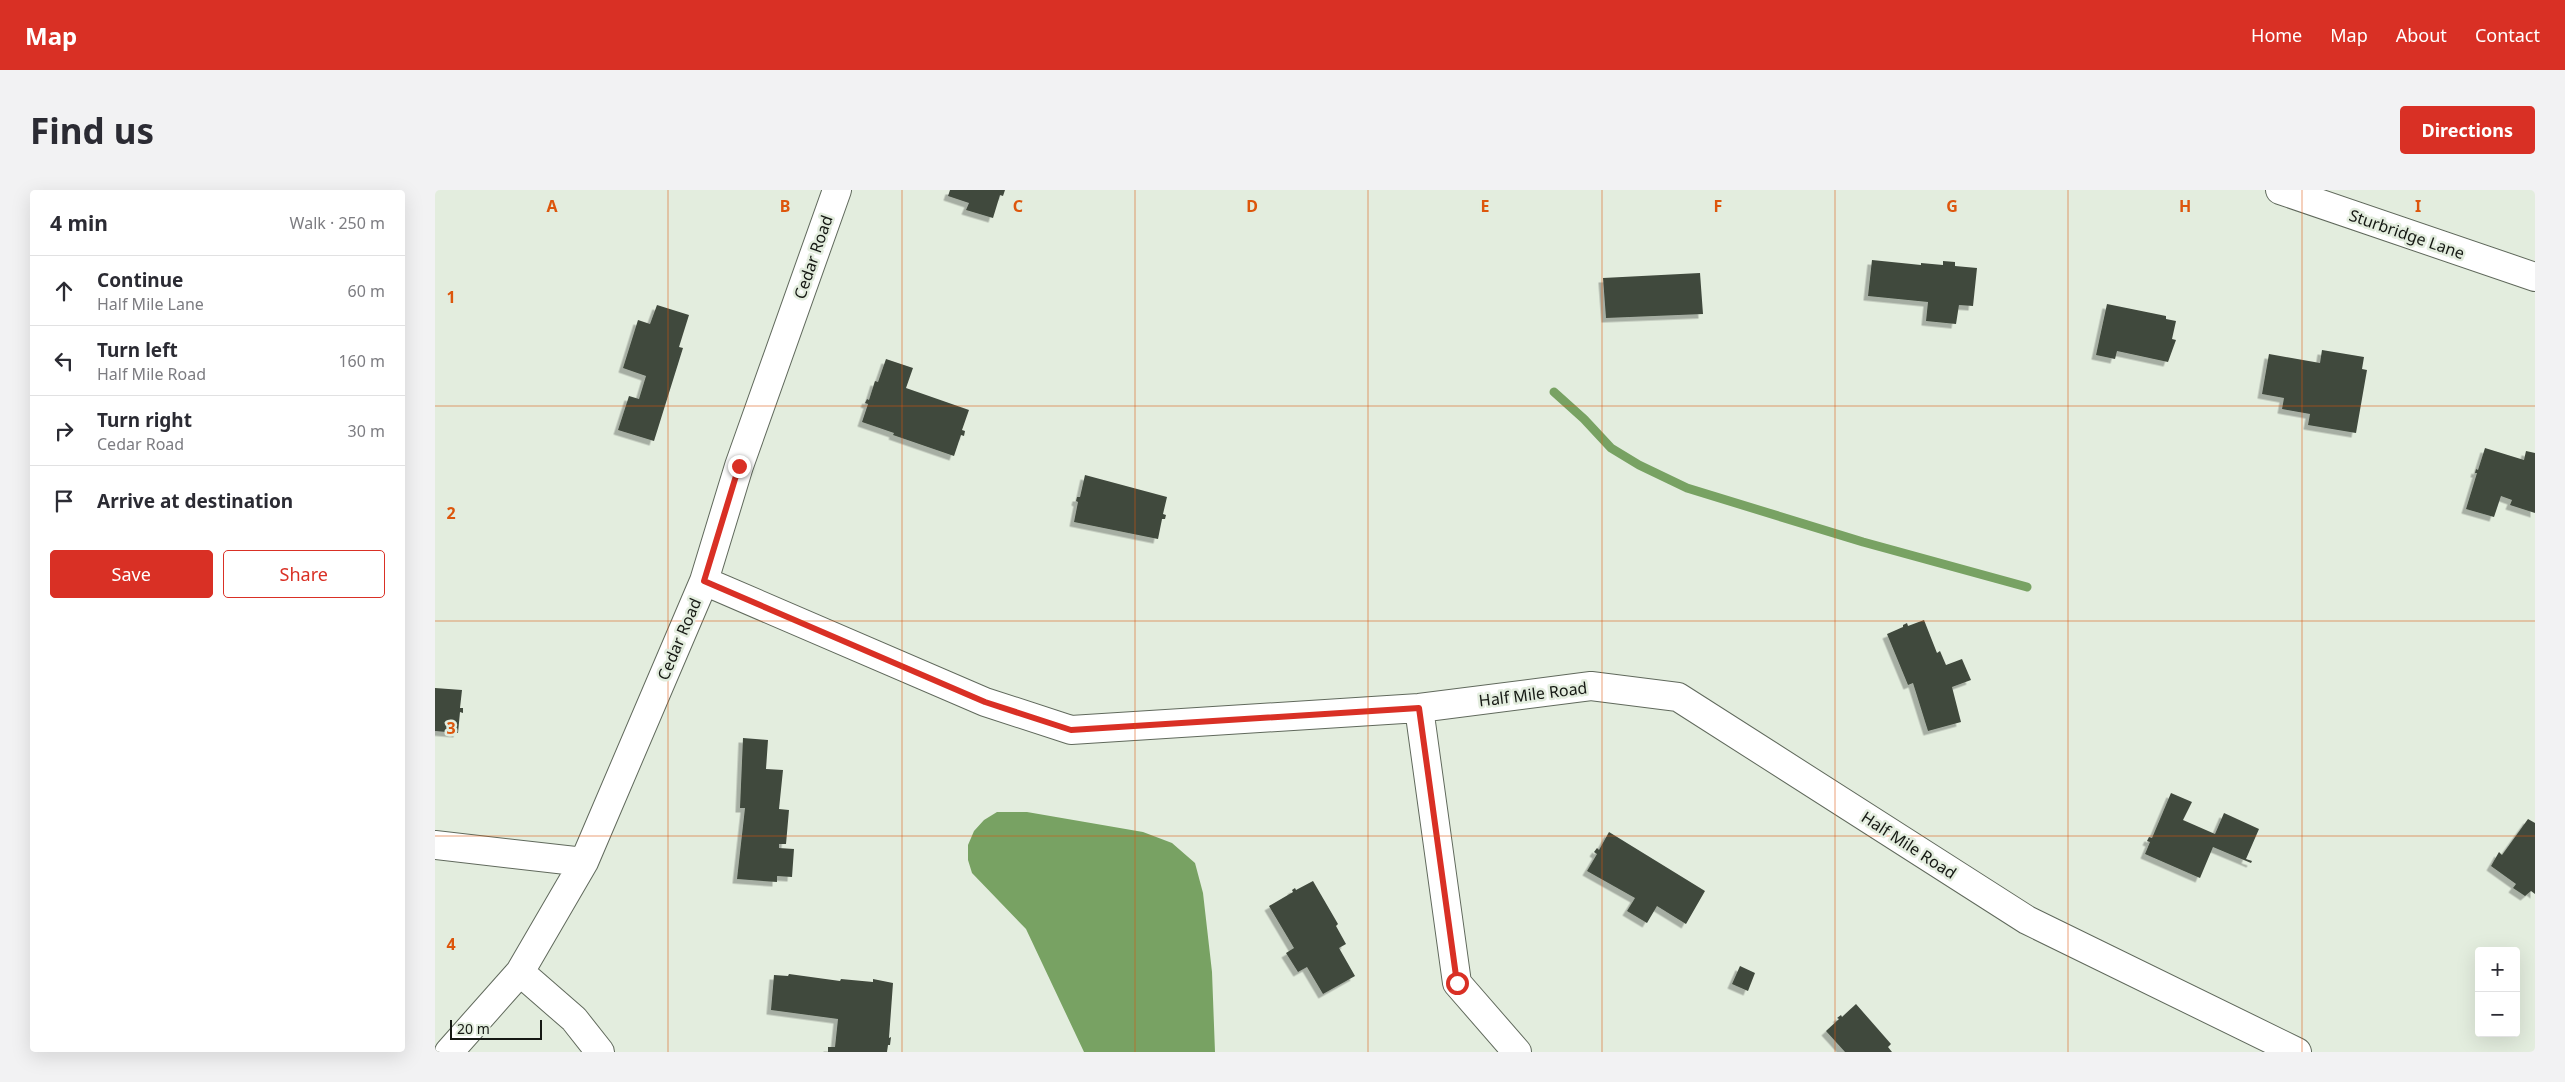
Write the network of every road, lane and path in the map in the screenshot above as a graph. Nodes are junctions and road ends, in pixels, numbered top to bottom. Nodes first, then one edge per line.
1 (837, 190) edge
2 (2280, 190) edge
3 (2535, 277) edge
4 (704, 581) junction
5 (1419, 708) junction
6 (435, 845) edge
7 (584, 862) junction
8 (520, 972) junction
9 (449, 1052) edge
10 (600, 1052) edge
11 (1517, 1052) edge
12 (2297, 1052) edge

1 - 4 street, Cedar Road
2 - 3 street, Sturbridge Lane
4 - 5 street, Half Mile Road
4 - 7 street, Cedar Road
5 - 11 street
5 - 12 street, Half Mile Road
6 - 7 street
7 - 8 street, Cedar Road
8 - 9 street, Cedar Road
8 - 10 street

